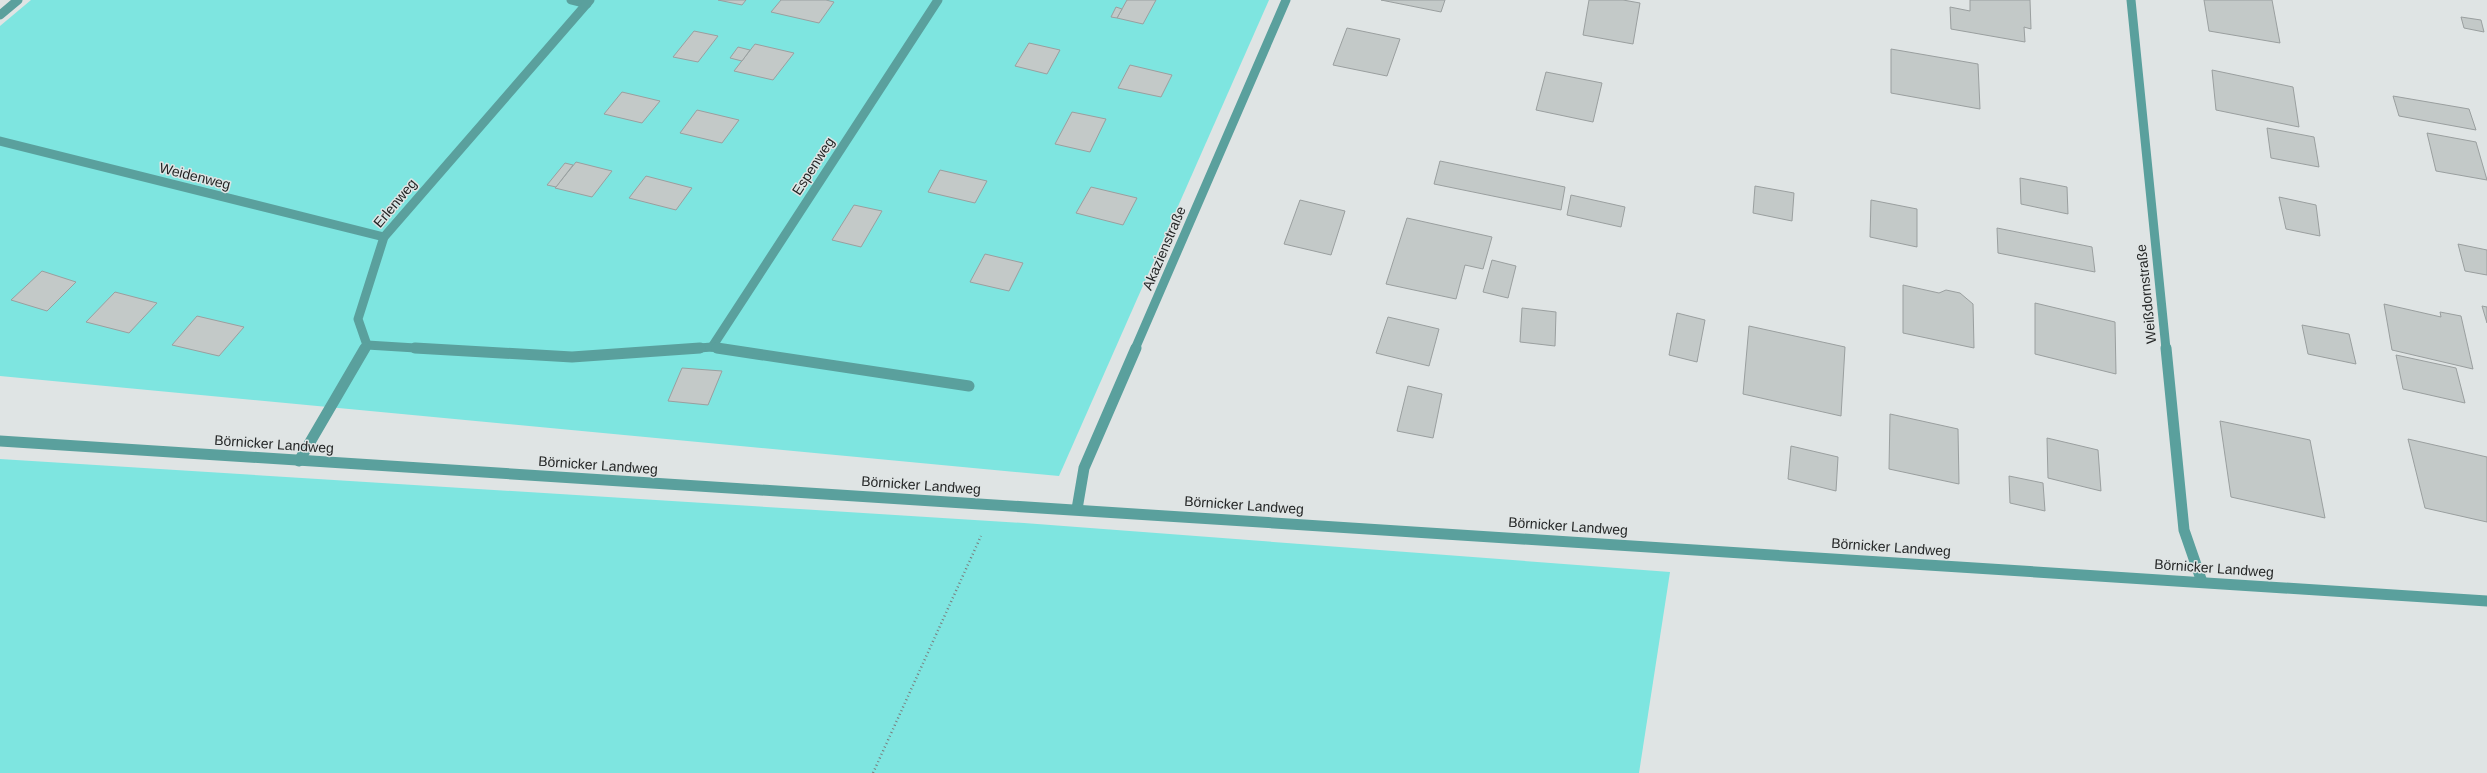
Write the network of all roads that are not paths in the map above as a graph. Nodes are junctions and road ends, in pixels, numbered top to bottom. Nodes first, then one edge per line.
1 (18, 0) edge
2 (571, 0) edge
3 (938, 0) edge
4 (1286, 0) edge
5 (2131, 0) edge
6 (588, 2) edge
7 (0, 15) edge
8 (0, 141) edge
9 (384, 237) junction
10 (367, 346) junction
11 (712, 347) junction
12 (969, 386) dead end
13 (0, 441) edge
14 (299, 460) junction
15 (1077, 509) junction
16 (2202, 582) junction
17 (2487, 601) edge

1 - 7 street
2 - 6 street
3 - 11 street, Espenweg
4 - 15 street, Akazienstraße
5 - 16 street, Weißdornstraße
6 - 9 street, Erlenweg
8 - 9 street, Weidenweg
9 - 10 street, Erlenweg
10 - 11 street
10 - 14 street
11 - 12 street
13 - 14 street, Börnicker Landweg
14 - 15 street, Börnicker Landweg
15 - 16 street, Börnicker Landweg
16 - 17 street, Börnicker Landweg

